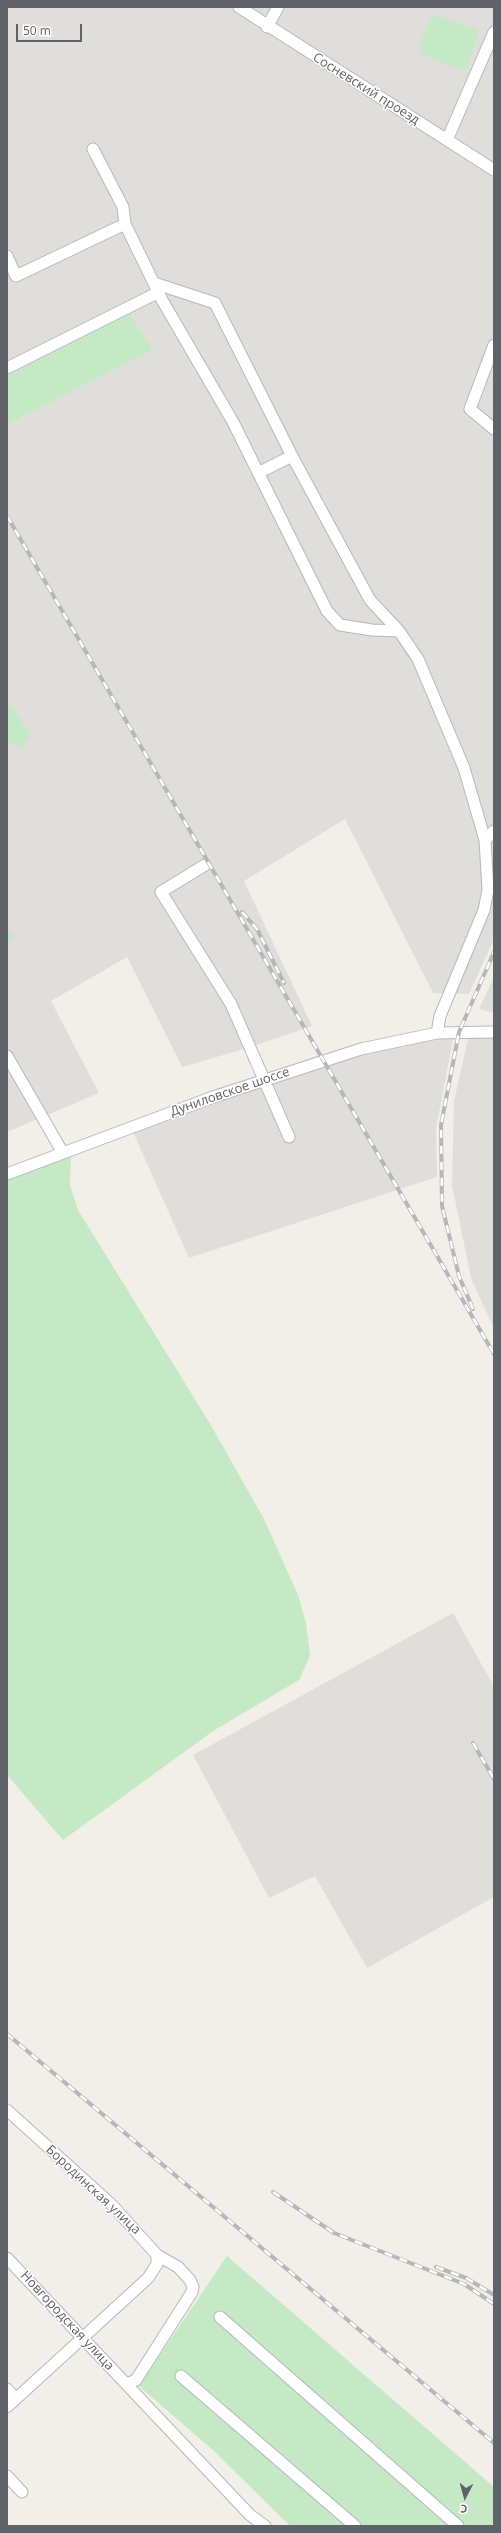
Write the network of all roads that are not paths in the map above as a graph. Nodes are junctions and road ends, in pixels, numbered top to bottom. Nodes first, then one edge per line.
1 (239, 7) edge
2 (278, 7) edge
3 (267, 27) junction
4 (494, 32) edge
5 (447, 140) junction
6 (93, 149) dead end
7 (494, 170) edge
8 (125, 224) junction
9 (7, 256) edge
10 (156, 288) junction
11 (494, 345) edge
12 (7, 368) edge
13 (494, 429) edge
14 (292, 456) junction
15 (258, 473) junction
16 (399, 631) junction
17 (494, 831) edge
18 (485, 840) junction
19 (205, 865) dead end
20 (437, 1032) junction
21 (494, 1032) edge
22 (7, 1056) edge
23 (262, 1080) junction
24 (289, 1137) dead end
25 (63, 1152) junction
26 (7, 1174) edge
27 (7, 2110) edge
28 (157, 2255) junction
29 (7, 2258) edge
30 (220, 2317) dead end
31 (81, 2337) junction
32 (181, 2376) dead end
33 (126, 2384) junction
34 (7, 2389) edge
35 (16, 2399) junction
36 (7, 2407) edge
37 (7, 2476) edge
38 (22, 2492) dead end
39 (265, 2526) edge
40 (355, 2526) edge
41 (458, 2526) edge

1 - 3 street, Сосневский проезд
2 - 3 street
3 - 5 street, Сосневский проезд
4 - 5 street
5 - 7 street, Сосневский проезд
6 - 8 street
8 - 9 street
8 - 10 street
10 - 12 street
10 - 14 street
10 - 15 street
11 - 13 street
14 - 15 street
14 - 16 street
15 - 16 street
16 - 18 street
17 - 18 street
18 - 20 street
19 - 23 street
20 - 21 street, Дуниловское шоссе
20 - 23 street, Дуниловское шоссе
22 - 25 street
23 - 24 street
23 - 25 street, Дуниловское шоссе
25 - 26 street, Дуниловское шоссе
27 - 28 street, Бородинская улица
28 - 31 street
28 - 33 street, Бородинская улица
29 - 31 street, Новгородская улица
30 - 41 street
31 - 33 street, Новгородская улица
31 - 35 street
32 - 40 street
33 - 39 street, Новгородская улица
34 - 35 street
35 - 36 street
37 - 38 street

